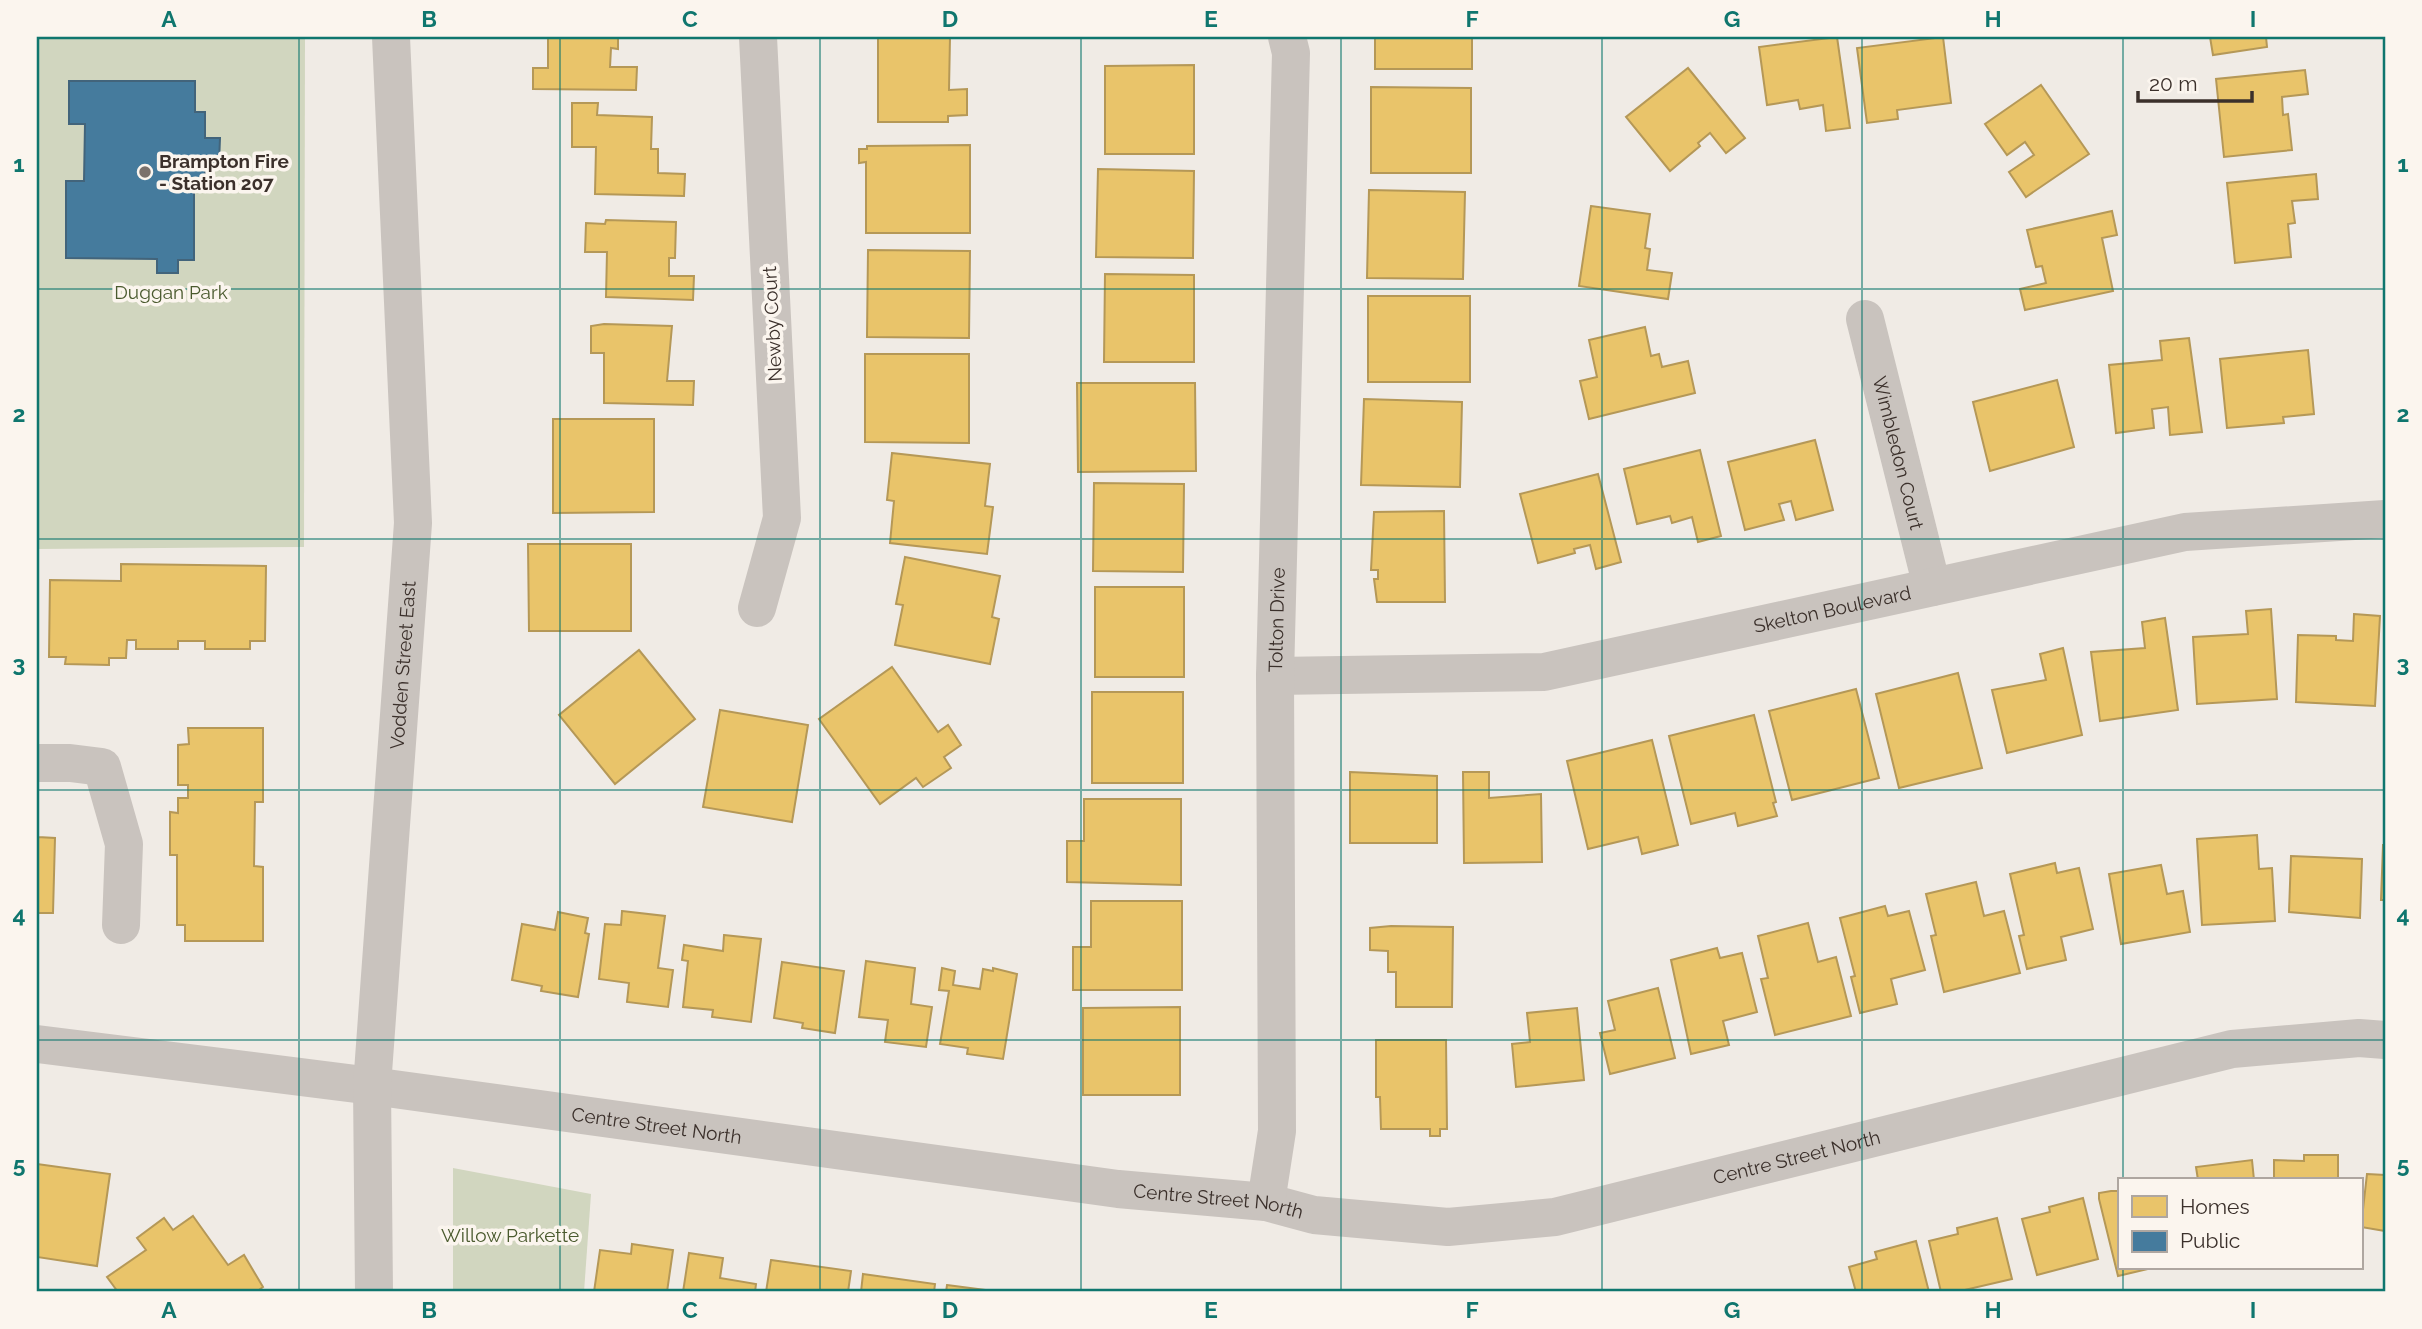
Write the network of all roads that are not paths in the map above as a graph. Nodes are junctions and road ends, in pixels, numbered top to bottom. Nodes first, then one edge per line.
1 (391, 37) edge
2 (758, 37) edge
3 (1287, 37) edge
4 (1865, 319) dead end
5 (2384, 511) edge
6 (1931, 587) junction
7 (757, 608) dead end
8 (1275, 676) junction
9 (37, 764) edge
10 (121, 925) dead end
11 (2385, 1041) edge
12 (37, 1044) edge
13 (372, 1086) junction
14 (1266, 1202) junction
15 (374, 1292) edge

1 - 13 street, Vodden Street East
2 - 7 street, Newby Court
3 - 8 street, Tolton Drive
4 - 6 street, Wimbledon Court
5 - 6 street, Skelton Boulevard
6 - 8 street, Skelton Boulevard
8 - 14 street, Tolton Drive
9 - 10 street
11 - 14 street, Centre Street North
12 - 13 street, Centre Street North
13 - 14 street, Centre Street North
13 - 15 street, Vodden Street East

